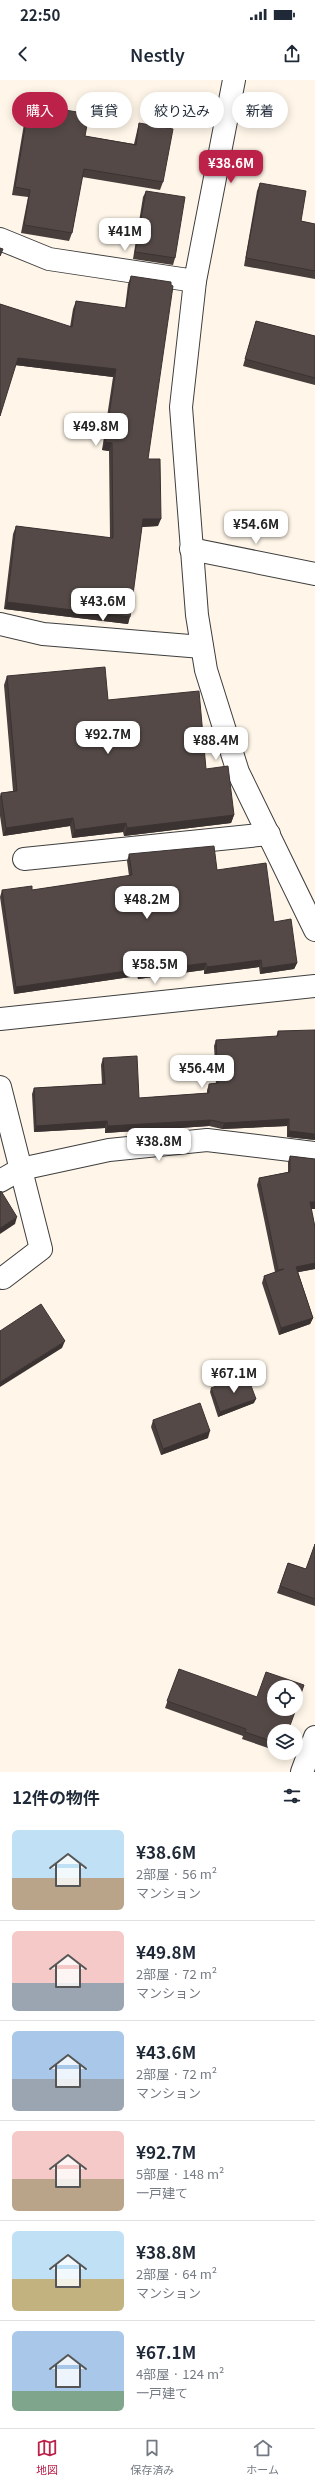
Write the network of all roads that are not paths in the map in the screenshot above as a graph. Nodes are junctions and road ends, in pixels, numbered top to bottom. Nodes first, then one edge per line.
1 (234, 80) edge
2 (0, 239) edge
3 (195, 281) junction
4 (191, 549) junction
5 (315, 574) edge
6 (0, 624) edge
7 (202, 647) junction
8 (269, 834) junction
9 (24, 859) dead end
10 (315, 930) edge
11 (315, 986) edge
12 (0, 1020) edge
13 (0, 1087) edge
14 (315, 1153) edge
15 (21, 1169) junction
16 (0, 1181) edge
17 (3, 1278) dead end
18 (315, 1737) edge
19 (302, 1772) edge

1 - 3 street
2 - 3 street
3 - 4 street
4 - 5 street
4 - 7 street
6 - 7 street
7 - 8 street
8 - 9 street
8 - 10 street
11 - 12 street
13 - 15 street
14 - 15 street
15 - 16 street
15 - 17 street
18 - 19 street

